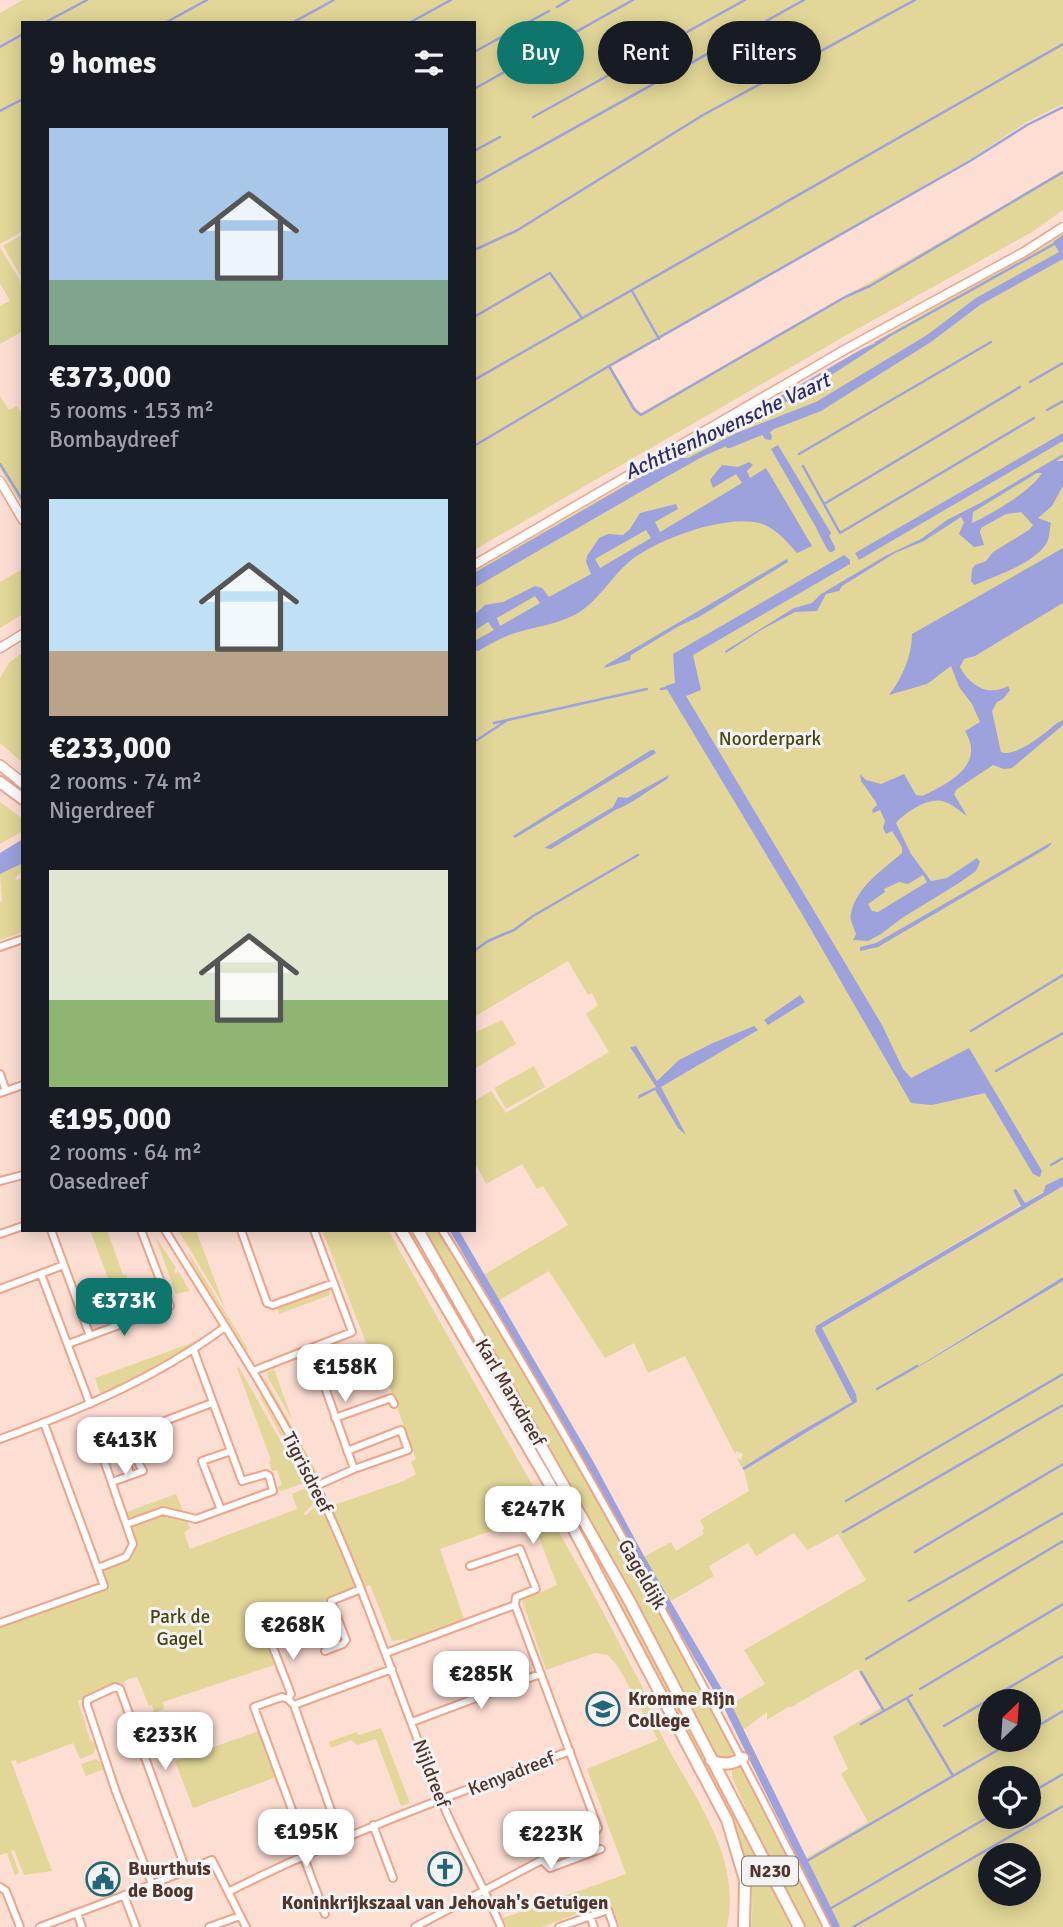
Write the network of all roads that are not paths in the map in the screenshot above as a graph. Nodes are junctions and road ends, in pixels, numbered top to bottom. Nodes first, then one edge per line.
1 (1063, 227) edge
2 (0, 481) edge
3 (21, 517) edge
4 (476, 564) edge
5 (21, 636) edge
6 (0, 648) edge
7 (0, 765) edge
8 (21, 781) edge
9 (0, 782) edge
10 (21, 798) edge
11 (21, 940) edge
12 (0, 947) edge
13 (0, 1074) edge
14 (21, 1086) edge
15 (3, 1092) edge
16 (21, 1176) edge
17 (0, 1181) edge
18 (21, 1227) edge
19 (52, 1232) edge
20 (142, 1232) edge
21 (166, 1232) edge
22 (242, 1232) edge
23 (315, 1232) edge
24 (402, 1232) edge
25 (419, 1232) edge
26 (443, 1232) edge
27 (0, 1234) edge
28 (64, 1265) junction
29 (41, 1274) junction
30 (334, 1283) junction
31 (0, 1289) edge
32 (225, 1327) junction
33 (90, 1336) junction
34 (68, 1344) junction
35 (311, 1348) junction
36 (194, 1351) junction
37 (377, 1365) dead end
38 (253, 1371) junction
39 (324, 1385) junction
40 (212, 1403) junction
41 (90, 1404) junction
42 (394, 1404) dead end
43 (335, 1418) junction
44 (44, 1423) junction
45 (0, 1439) edge
46 (230, 1451) junction
47 (347, 1451) junction
48 (354, 1469) junction
49 (130, 1475) dead end
50 (112, 1482) junction
51 (316, 1486) junction
52 (221, 1510) junction
53 (127, 1524) junction
54 (470, 1566) dead end
55 (98, 1569) junction
56 (361, 1589) junction
57 (516, 1608) junction
58 (0, 1623) edge
59 (264, 1625) dead end
60 (325, 1651) dead end
61 (386, 1653) junction
62 (392, 1668) junction
63 (540, 1674) junction
64 (291, 1702) junction
65 (412, 1722) junction
66 (570, 1751) junction
67 (743, 1758) junction
68 (712, 1760) junction
69 (732, 1764) junction
70 (726, 1788) junction
71 (440, 1799) junction
72 (333, 1816) dead end
73 (373, 1825) junction
74 (601, 1849) dead end
75 (305, 1854) junction
76 (542, 1860) junction
77 (186, 1870) junction
78 (393, 1878) dead end
79 (152, 1884) junction
80 (0, 1887) edge
81 (228, 1892) junction
82 (483, 1892) junction
83 (124, 1895) junction
84 (77, 1913) junction
85 (325, 1914) dead end
86 (240, 1916) junction
87 (590, 1916) junction
88 (20, 1927) edge
89 (40, 1927) edge
90 (82, 1927) edge
91 (136, 1927) edge
92 (209, 1927) edge
93 (246, 1927) edge
94 (415, 1927) edge
95 (501, 1927) edge
96 (559, 1927) edge
97 (594, 1927) edge
98 (614, 1927) edge
99 (744, 1927) edge
100 (799, 1927) edge
101 (827, 1927) edge

1 - 4 street
2 - 3 street
5 - 6 street
7 - 8 main road
9 - 10 highway
11 - 12 street
13 - 15 street
14 - 15 street
16 - 17 street
18 - 27 street
19 - 28 street
20 - 33 street
21 - 32 street, Tigrisdreef
22 - 30 street
23 - 30 street
24 - 99 highway, Karl Marxdreef / N230
25 - 68 highway, Karl Marxdreef / N230
26 - 67 street, Gageldijk
28 - 29 street
28 - 33 street
29 - 31 street
29 - 34 street
30 - 35 street
32 - 36 street
32 - 38 street, Tigrisdreef
33 - 34 street
34 - 41 street
35 - 38 street
35 - 39 street
36 - 40 street
36 - 41 street
37 - 39 street
38 - 51 street, Tigrisdreef
39 - 43 street
40 - 46 street
40 - 50 street
41 - 44 street
42 - 43 street
43 - 47 street
44 - 45 street
44 - 55 street
46 - 52 street
46 - 52 street
47 - 48 street
47 - 48 street
48 - 51 street
49 - 50 street
50 - 53 street
51 - 56 street, Tigrisdreef
52 - 53 street
53 - 55 street
54 - 57 street
55 - 58 street
56 - 60 street
56 - 61 street, Tigrisdreef
57 - 61 street
57 - 63 street
59 - 64 street
61 - 62 street, Nijldreef
62 - 64 street
62 - 65 street, Nijldreef
63 - 65 street
63 - 66 street
64 - 72 street
64 - 75 street
65 - 71 street, Nijldreef
66 - 71 street, Kenyadreef
66 - 76 street
67 - 69 highway
67 - 101 street, Gageldijk
68 - 69 highway
68 - 70 highway, Karl Marxdreef / N230
69 - 70 highway
70 - 100 highway, Karl Marxdreef / N230
71 - 73 street, Kenyadreef
71 - 82 street, Nijldreef
73 - 75 street, Kenyadreef
73 - 78 street
74 - 76 street
75 - 81 street, Kenyadreef
75 - 85 street
76 - 82 street
77 - 79 street
77 - 79 street
77 - 81 street
79 - 83 street
80 - 88 street
81 - 86 street
82 - 94 street
82 - 95 street, Nijldreef
83 - 84 street
83 - 91 street
84 - 89 street
84 - 90 street
86 - 92 street
86 - 93 street
87 - 96 street
87 - 97 street
87 - 98 street

